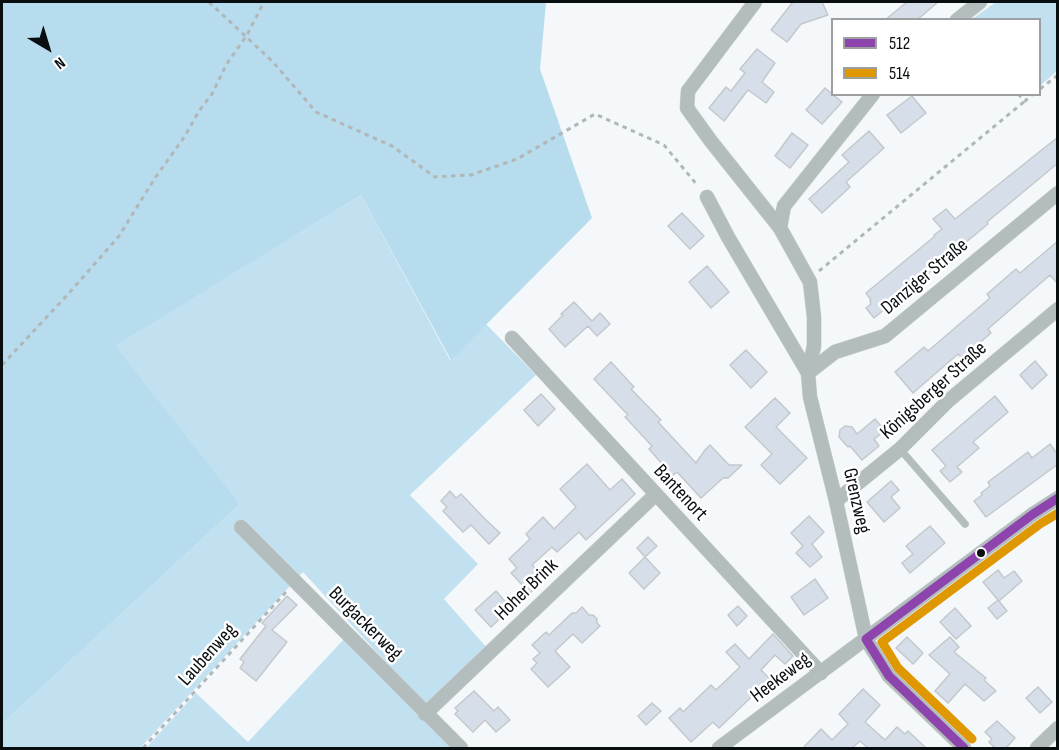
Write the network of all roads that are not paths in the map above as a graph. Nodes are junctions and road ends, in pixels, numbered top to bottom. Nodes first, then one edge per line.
1 (755, 2) edge
2 (980, 2) edge
3 (960, 18) edge
4 (871, 96) edge
5 (1058, 193) edge
6 (707, 197) road end
7 (780, 228) junction
8 (1058, 309) edge
9 (512, 338) dead end
10 (808, 373) junction
11 (900, 449) junction
12 (656, 495) junction
13 (1058, 498) edge
14 (836, 501) junction
15 (965, 524) dead end
16 (241, 527) dead end
17 (866, 639) junction
18 (821, 673) junction
19 (425, 714) junction
20 (1058, 728) edge
21 (461, 748) edge
22 (719, 748) edge
23 (964, 748) edge
24 (1037, 748) edge

1 - 7 street, Grenzweg
2 - 3 street
4 - 7 street
5 - 10 street, Danziger Straße
6 - 10 street, Grenzweg
7 - 10 street, Grenzweg
8 - 11 street, Königsberger Straße
9 - 12 street, Bantenort
10 - 14 street, Grenzweg
11 - 14 street, Königsberger Straße
11 - 15 lane
12 - 18 street, Bantenort
12 - 19 street, Hoher Brink
13 - 17 street, Heekeweg
14 - 17 street, Grenzweg
16 - 19 street, Burgackerweg
17 - 18 street, Heekeweg
17 - 23 street, Grenzweg
18 - 22 street, Heekeweg
19 - 21 street, Burgackerweg
20 - 24 street

